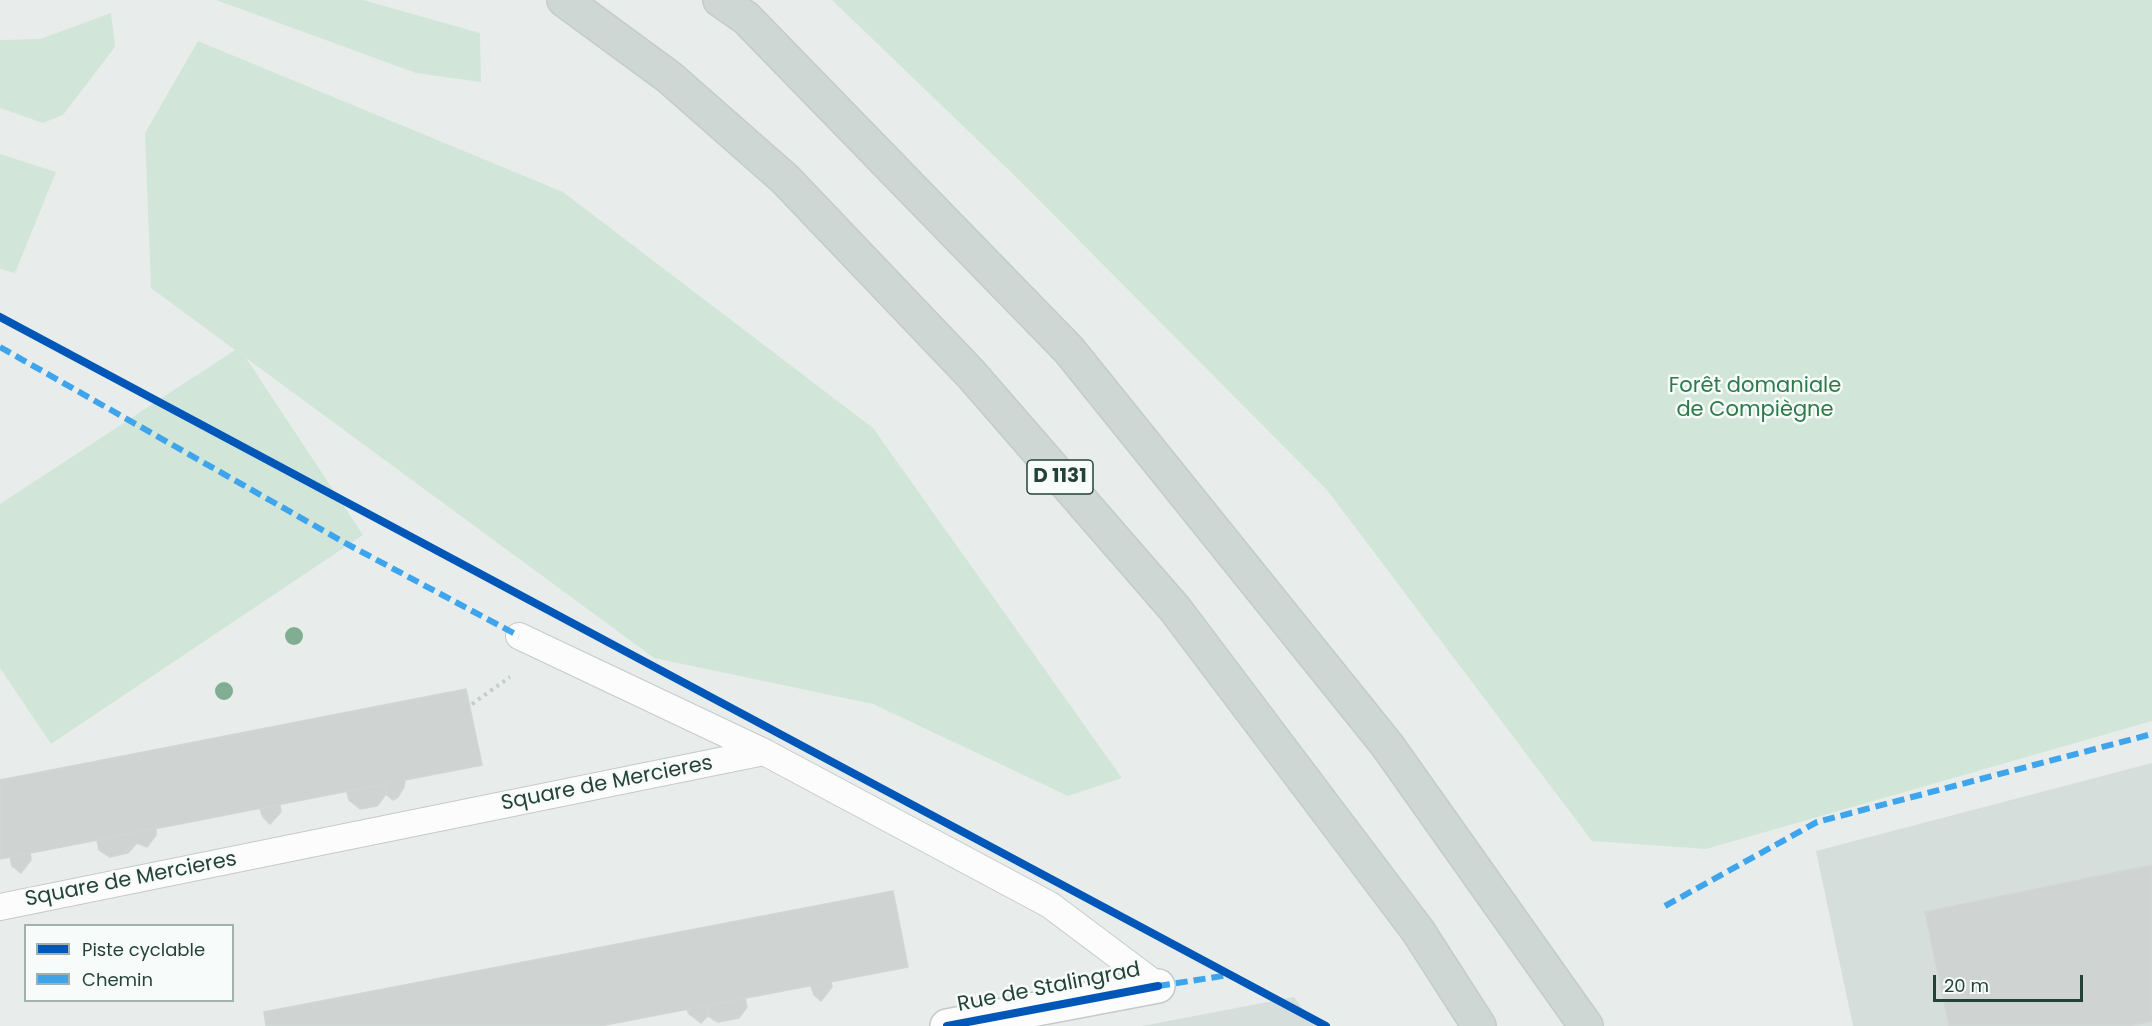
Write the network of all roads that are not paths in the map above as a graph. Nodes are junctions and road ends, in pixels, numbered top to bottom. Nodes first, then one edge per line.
1 (564, 0) edge
2 (720, 0) edge
3 (519, 636) dead end
4 (764, 752) junction
5 (0, 907) edge
6 (1158, 986) joint
7 (947, 1026) edge
8 (1479, 1026) edge
9 (1586, 1026) edge

1 - 8 main road, D 1131
2 - 9 main road
3 - 4 lane
4 - 5 lane, Square de Mercieres
4 - 6 lane
6 - 7 street, Rue de Stalingrad

